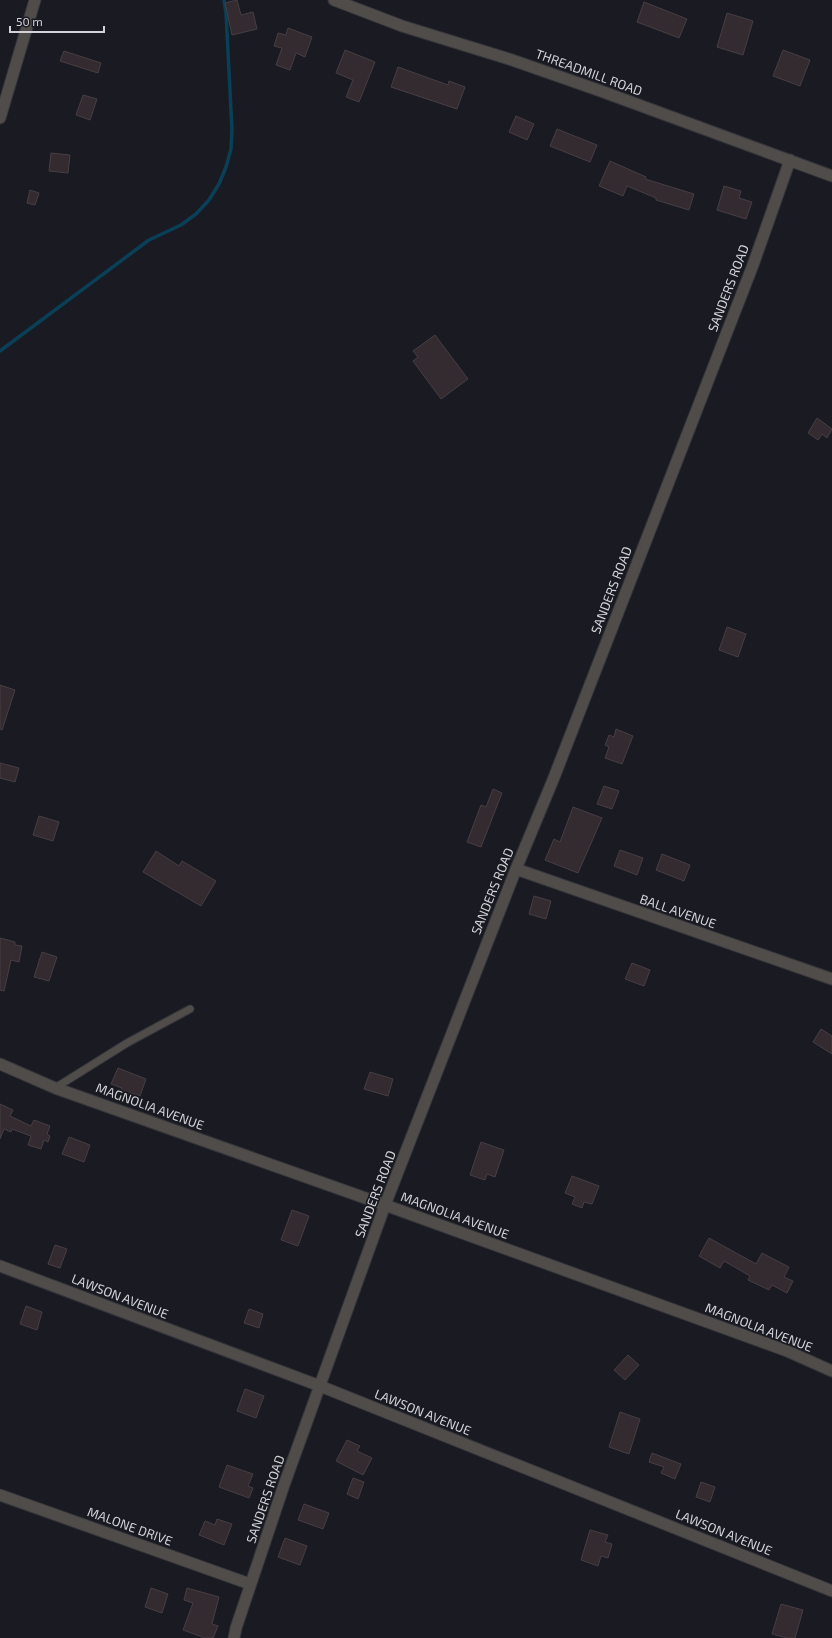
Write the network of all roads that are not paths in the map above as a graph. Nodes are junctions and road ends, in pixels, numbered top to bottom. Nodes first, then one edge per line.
1 (35, 0) edge
2 (334, 0) edge
3 (0, 118) edge
4 (790, 160) junction
5 (832, 176) edge
6 (516, 869) junction
7 (832, 979) edge
8 (190, 1009) dead end
9 (0, 1064) edge
10 (55, 1088) junction
11 (385, 1204) junction
12 (0, 1266) edge
13 (832, 1371) edge
14 (320, 1386) junction
15 (0, 1495) edge
16 (250, 1584) junction
17 (832, 1591) edge
18 (234, 1638) edge

1 - 3 street
2 - 4 street, THREADMILL ROAD
4 - 5 street, THREADMILL ROAD
4 - 6 street, SANDERS ROAD
6 - 7 street, BALL AVENUE
6 - 11 street, SANDERS ROAD
8 - 10 lane
9 - 10 street, MAGNOLIA AVENUE
10 - 11 street, MAGNOLIA AVENUE
11 - 13 street, MAGNOLIA AVENUE
11 - 14 street, SANDERS ROAD
12 - 14 street, LAWSON AVENUE
14 - 16 street, SANDERS ROAD
14 - 17 street, LAWSON AVENUE
15 - 16 street, MALONE DRIVE
16 - 18 street, SANDERS ROAD

